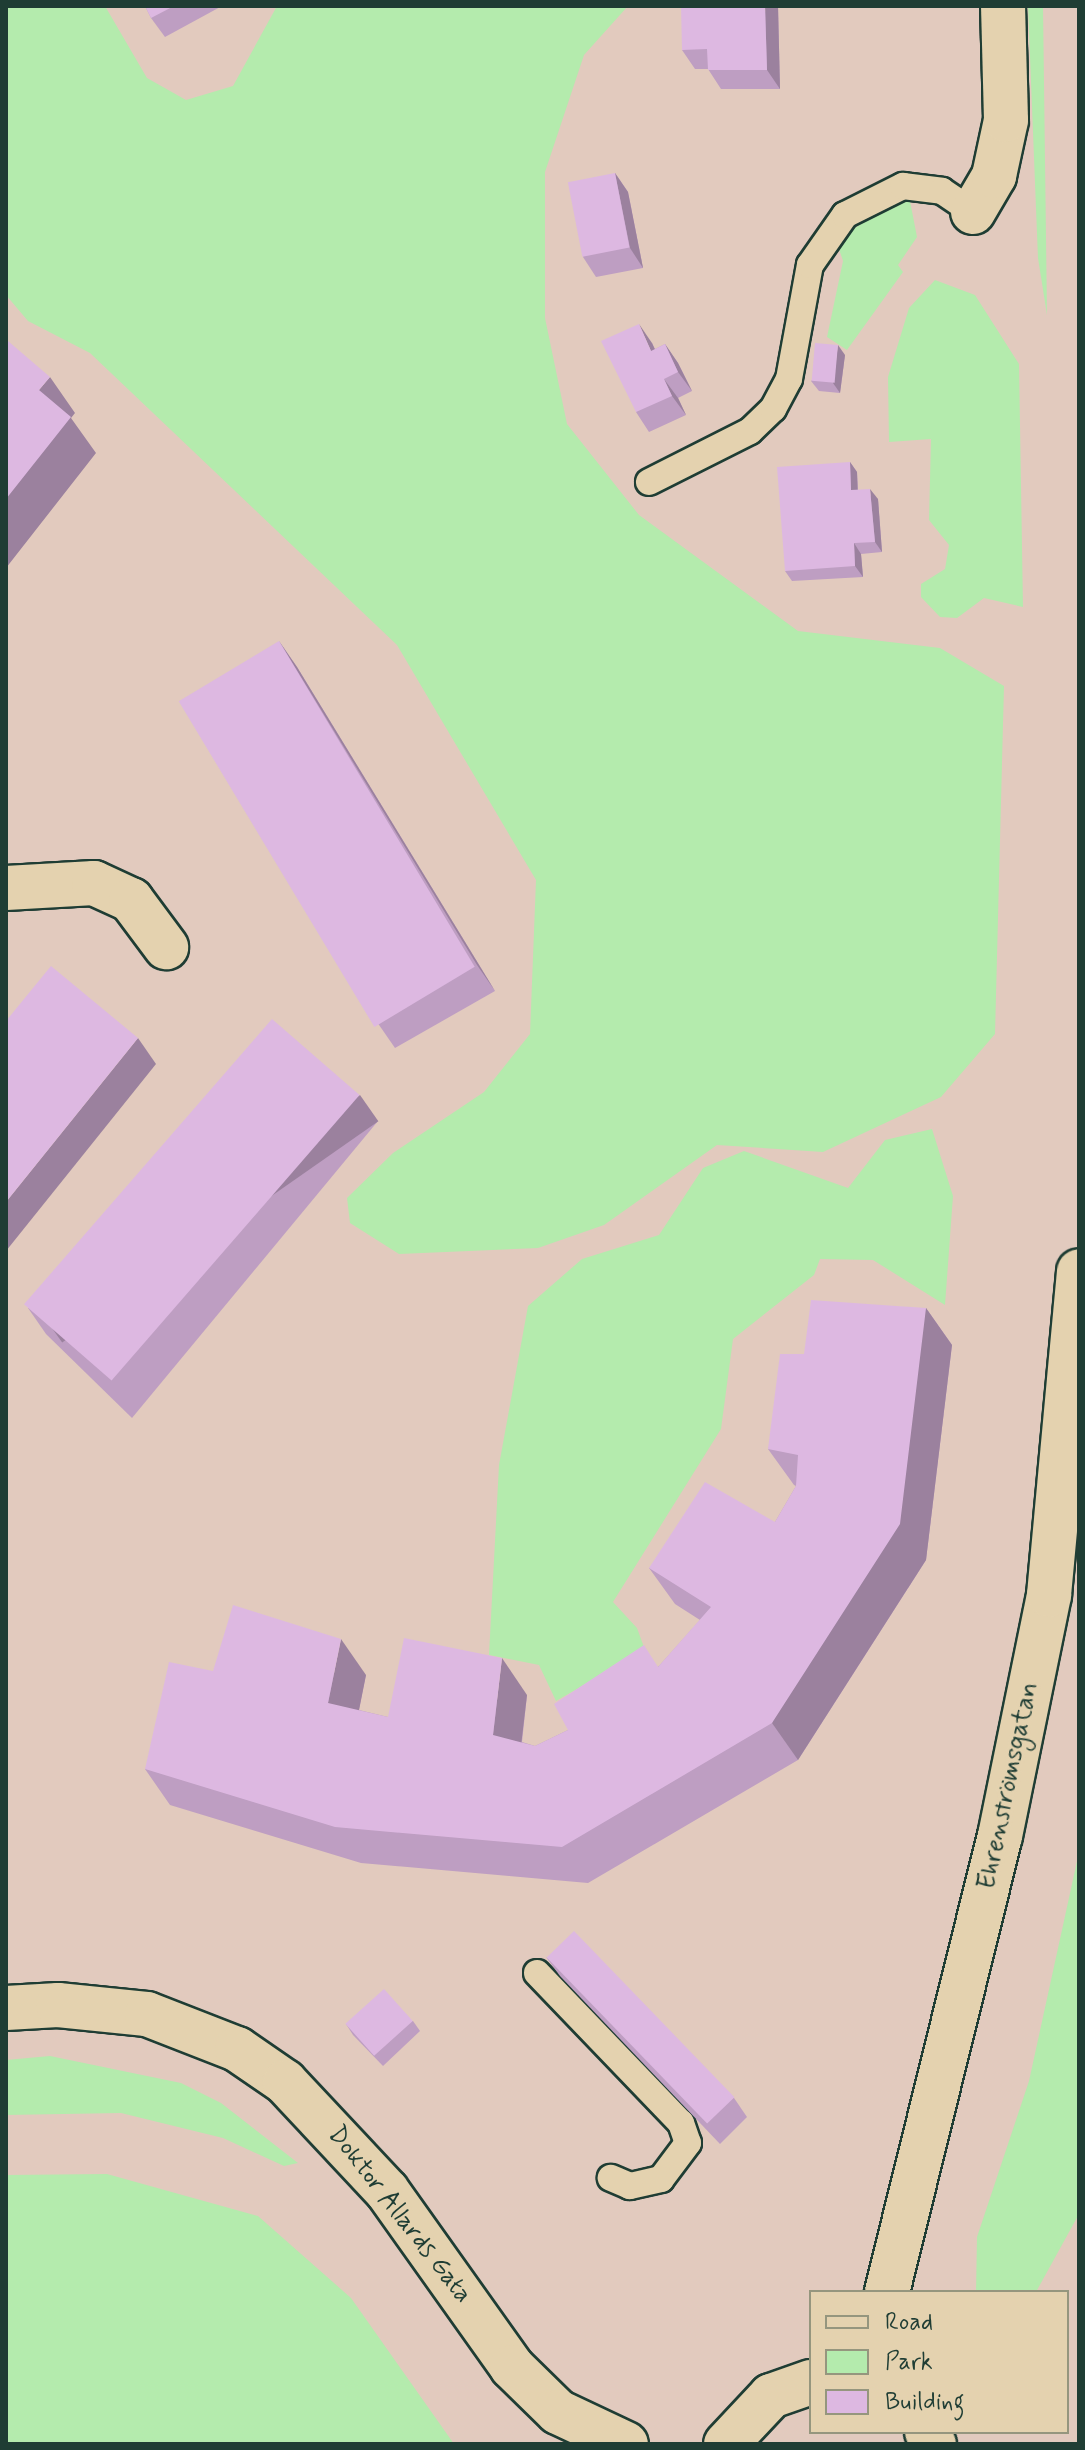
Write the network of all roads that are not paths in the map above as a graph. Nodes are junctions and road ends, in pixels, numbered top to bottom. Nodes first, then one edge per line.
1 (1003, 6) edge
2 (973, 212) joint
3 (649, 482) dead end
4 (6, 888) edge
5 (166, 947) dead end
6 (1079, 1271) edge
7 (537, 1973) dead end
8 (6, 2008) edge
9 (611, 2178) dead end
10 (887, 2290) edge
11 (809, 2383) edge
12 (626, 2444) edge
13 (726, 2444) edge

1 - 2 street
2 - 3 lane
4 - 5 street
6 - 10 street, Ehrenströmsgatan
7 - 9 lane
8 - 12 street, Doktor Allards Gata
11 - 13 street

